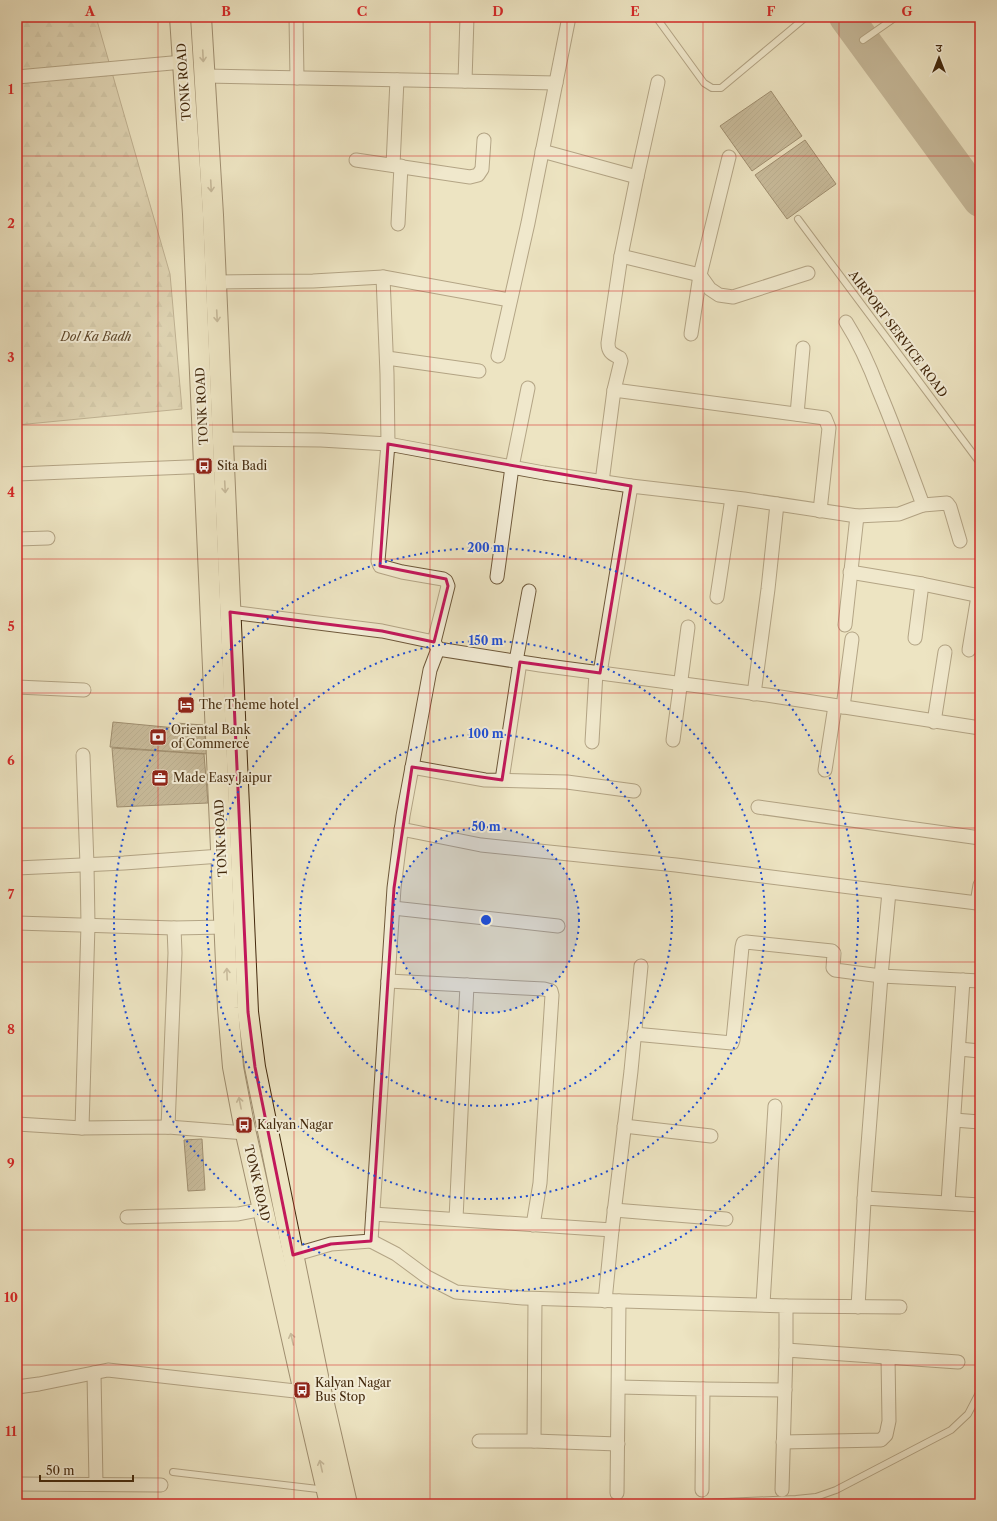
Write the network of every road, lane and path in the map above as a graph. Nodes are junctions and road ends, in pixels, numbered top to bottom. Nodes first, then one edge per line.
1 (180, 17) edge
2 (201, 17) edge
3 (296, 17) edge
4 (467, 17) edge
5 (569, 17) edge
6 (656, 17) edge
7 (806, 17) edge
8 (896, 17) edge
9 (863, 40) dead end
10 (183, 62) junction
11 (205, 76) junction
12 (17, 77) edge
13 (297, 78) junction
14 (397, 80) junction
15 (465, 81) junction
16 (658, 82) dead end
17 (556, 83) junction
18 (484, 140) dead end
19 (542, 151) junction
20 (729, 157) dead end
21 (356, 160) dead end
22 (397, 166) junction
23 (637, 177) junction
24 (798, 219) dead end
25 (398, 224) dead end
26 (622, 256) junction
27 (808, 273) dead end
28 (700, 275) junction
29 (383, 277) junction
30 (216, 282) junction
31 (510, 300) junction
32 (846, 322) dead end
33 (692, 334) dead end
34 (803, 348) dead end
35 (498, 356) dead end
36 (387, 358) junction
37 (479, 371) dead end
38 (528, 388) dead end
39 (614, 390) junction
40 (797, 414) junction
41 (222, 439) junction
42 (388, 444) junction
43 (980, 463) edge
44 (214, 466) junction
45 (512, 467) junction
46 (17, 474) edge
47 (602, 482) junction
48 (632, 486) junction
49 (732, 498) junction
50 (777, 504) junction
51 (922, 505) junction
52 (820, 510) junction
53 (857, 516) junction
54 (48, 538) dead end
55 (17, 540) edge
56 (960, 541) dead end
57 (850, 572) junction
58 (497, 577) dead end
59 (922, 584) junction
60 (530, 591) dead end
61 (979, 596) edge
62 (717, 597) dead end
63 (230, 612) junction
64 (845, 626) dead end
65 (688, 627) dead end
66 (915, 638) dead end
67 (852, 640) dead end
68 (436, 646) junction
69 (969, 650) dead end
70 (945, 652) dead end
71 (518, 662) junction
72 (598, 673) junction
73 (681, 684) junction
74 (17, 687) edge
75 (84, 690) dead end
76 (754, 694) junction
77 (839, 707) junction
78 (934, 722) junction
79 (980, 728) edge
80 (673, 740) dead end
81 (592, 742) dead end
82 (83, 755) dead end
83 (412, 767) junction
84 (825, 770) dead end
85 (502, 780) junction
86 (634, 791) dead end
87 (758, 807) dead end
88 (401, 829) junction
89 (980, 838) edge
90 (221, 856) junction
91 (87, 865) junction
92 (17, 868) edge
93 (980, 884) edge
94 (889, 892) junction
95 (979, 903) edge
96 (393, 908) junction
97 (17, 923) edge
98 (88, 925) junction
99 (558, 926) dead end
100 (225, 927) junction
101 (174, 928) junction
102 (641, 966) dead end
103 (881, 976) junction
104 (963, 980) junction
105 (388, 981) junction
106 (980, 981) edge
107 (467, 985) junction
108 (634, 1034) junction
109 (959, 1049) junction
110 (980, 1051) edge
111 (775, 1106) dead end
112 (954, 1120) junction
113 (980, 1122) edge
114 (17, 1124) edge
115 (624, 1126) junction
116 (168, 1127) junction
117 (82, 1128) junction
118 (246, 1133) junction
119 (711, 1136) dead end
120 (864, 1198) junction
121 (948, 1202) junction
122 (980, 1205) edge
123 (263, 1209) junction
124 (614, 1210) junction
125 (373, 1214) junction
126 (127, 1217) dead end
127 (726, 1218) dead end
128 (456, 1219) junction
129 (533, 1225) junction
130 (612, 1230) junction
131 (371, 1241) junction
132 (293, 1255) junction
133 (535, 1299) junction
134 (605, 1301) junction
135 (620, 1301) junction
136 (763, 1304) junction
137 (786, 1306) junction
138 (858, 1307) junction
139 (900, 1307) dead end
140 (786, 1350) junction
141 (888, 1357) junction
142 (958, 1362) dead end
143 (94, 1373) junction
144 (17, 1387) edge
145 (618, 1387) junction
146 (703, 1389) junction
147 (785, 1390) junction
148 (980, 1391) edge
149 (304, 1392) junction
150 (480, 1441) dead end
151 (534, 1441) junction
152 (783, 1442) junction
153 (618, 1444) junction
154 (173, 1472) dead end
155 (17, 1484) edge
156 (96, 1484) junction
157 (161, 1485) dead end
158 (702, 1490) dead end
159 (782, 1490) dead end
160 (617, 1493) dead end
161 (328, 1496) edge
162 (347, 1504) edge
163 (677, 1504) edge

1 - 10 main road, TONK ROAD
2 -> 11 main road, TONK ROAD
3 - 13 street
4 - 15 street
5 - 17 street
6 - 7 lane
8 - 9 lane
10 - 12 street
10 - 44 main road, TONK ROAD
11 - 13 street
11 -> 30 main road, TONK ROAD
13 - 14 street
14 - 15 street
14 - 22 street
15 - 17 street
16 - 23 street
17 - 19 street
18 - 22 street
19 - 23 street
19 - 31 street
20 - 28 street
21 - 22 street
22 - 25 street
23 - 26 street
24 - 43 lane, AIRPORT SERVICE ROAD
26 - 28 street
26 - 39 street
27 - 28 street
28 - 33 street
29 - 30 street
29 - 31 street
29 - 36 street
30 -> 41 main road, TONK ROAD
31 - 35 street
32 - 51 street
34 - 40 street
36 - 37 street
36 - 42 street
38 - 45 street
39 - 40 street
39 - 47 street
40 - 52 street
41 - 42 street
41 - 44 main road, TONK ROAD
42 - 45 street
42 - 68 street
44 - 46 street
44 -> 63 main road, TONK ROAD
44 - 90 main road, TONK ROAD
45 - 47 street
45 - 58 street
47 - 48 street
48 - 49 street
48 - 72 street
49 - 50 street
49 - 62 street
50 - 52 street
50 - 76 street
51 - 53 street
51 - 56 street
52 - 53 street
53 - 57 street
54 - 55 street
57 - 59 street
57 - 64 street
59 - 61 street
59 - 66 street
60 - 71 street
61 - 69 street
63 - 68 street
63 - 132 main road, TONK ROAD
65 - 73 street
67 - 77 street
68 - 71 street
68 - 83 street
70 - 78 street
71 - 72 street
71 - 85 street
72 - 73 street
72 - 81 street
73 - 76 street
73 - 80 street
74 - 75 street
76 - 77 street
77 - 78 street
77 - 84 street
78 - 79 street
82 - 91 street
83 - 85 street
83 - 88 street
85 - 86 street
87 - 89 street
88 - 94 street
88 - 96 street
90 - 91 street
90 - 100 main road, TONK ROAD
91 - 92 street
91 - 98 street
93 - 95 street
94 - 95 street
94 - 103 street
96 - 99 street
96 - 105 street
97 - 98 street
98 - 101 street
98 - 117 street
100 - 101 street
118 -> 100 main road, TONK ROAD
101 - 116 street
102 - 108 street
103 - 104 street
103 - 108 street
103 - 120 street
104 - 106 street
104 - 109 street
105 - 107 street
105 - 125 street
107 - 128 street
107 - 129 street
108 - 115 street
109 - 110 street
109 - 112 street
111 - 136 street
112 - 113 street
112 - 121 street
114 - 117 street
115 - 119 street
115 - 124 street
116 - 117 street
116 - 118 street
118 - 123 main road, TONK ROAD
120 - 121 street
120 - 138 street
121 - 122 street
123 - 126 street
149 -> 123 main road, TONK ROAD
124 - 127 street
124 - 130 street
125 - 128 street
125 - 131 street
128 - 129 street
129 - 130 street
130 - 134 street
131 - 132 street
131 - 133 street
132 - 162 main road, TONK ROAD
133 - 134 street
133 - 151 street
134 - 135 street
135 - 136 street
135 - 145 street
136 - 137 street
137 - 138 street
137 - 140 street
138 - 139 street
140 - 141 street
140 - 147 street
141 - 142 street
141 - 152 street
143 - 144 street
143 - 149 street
143 - 156 street
145 - 146 street
145 - 153 street
146 - 147 street
146 - 158 street
147 - 152 street
148 - 163 lane
161 -> 149 main road, TONK ROAD
150 - 151 street
151 - 153 street
152 - 159 street
153 - 160 street
154 - 161 lane
155 - 156 street
156 - 157 street

